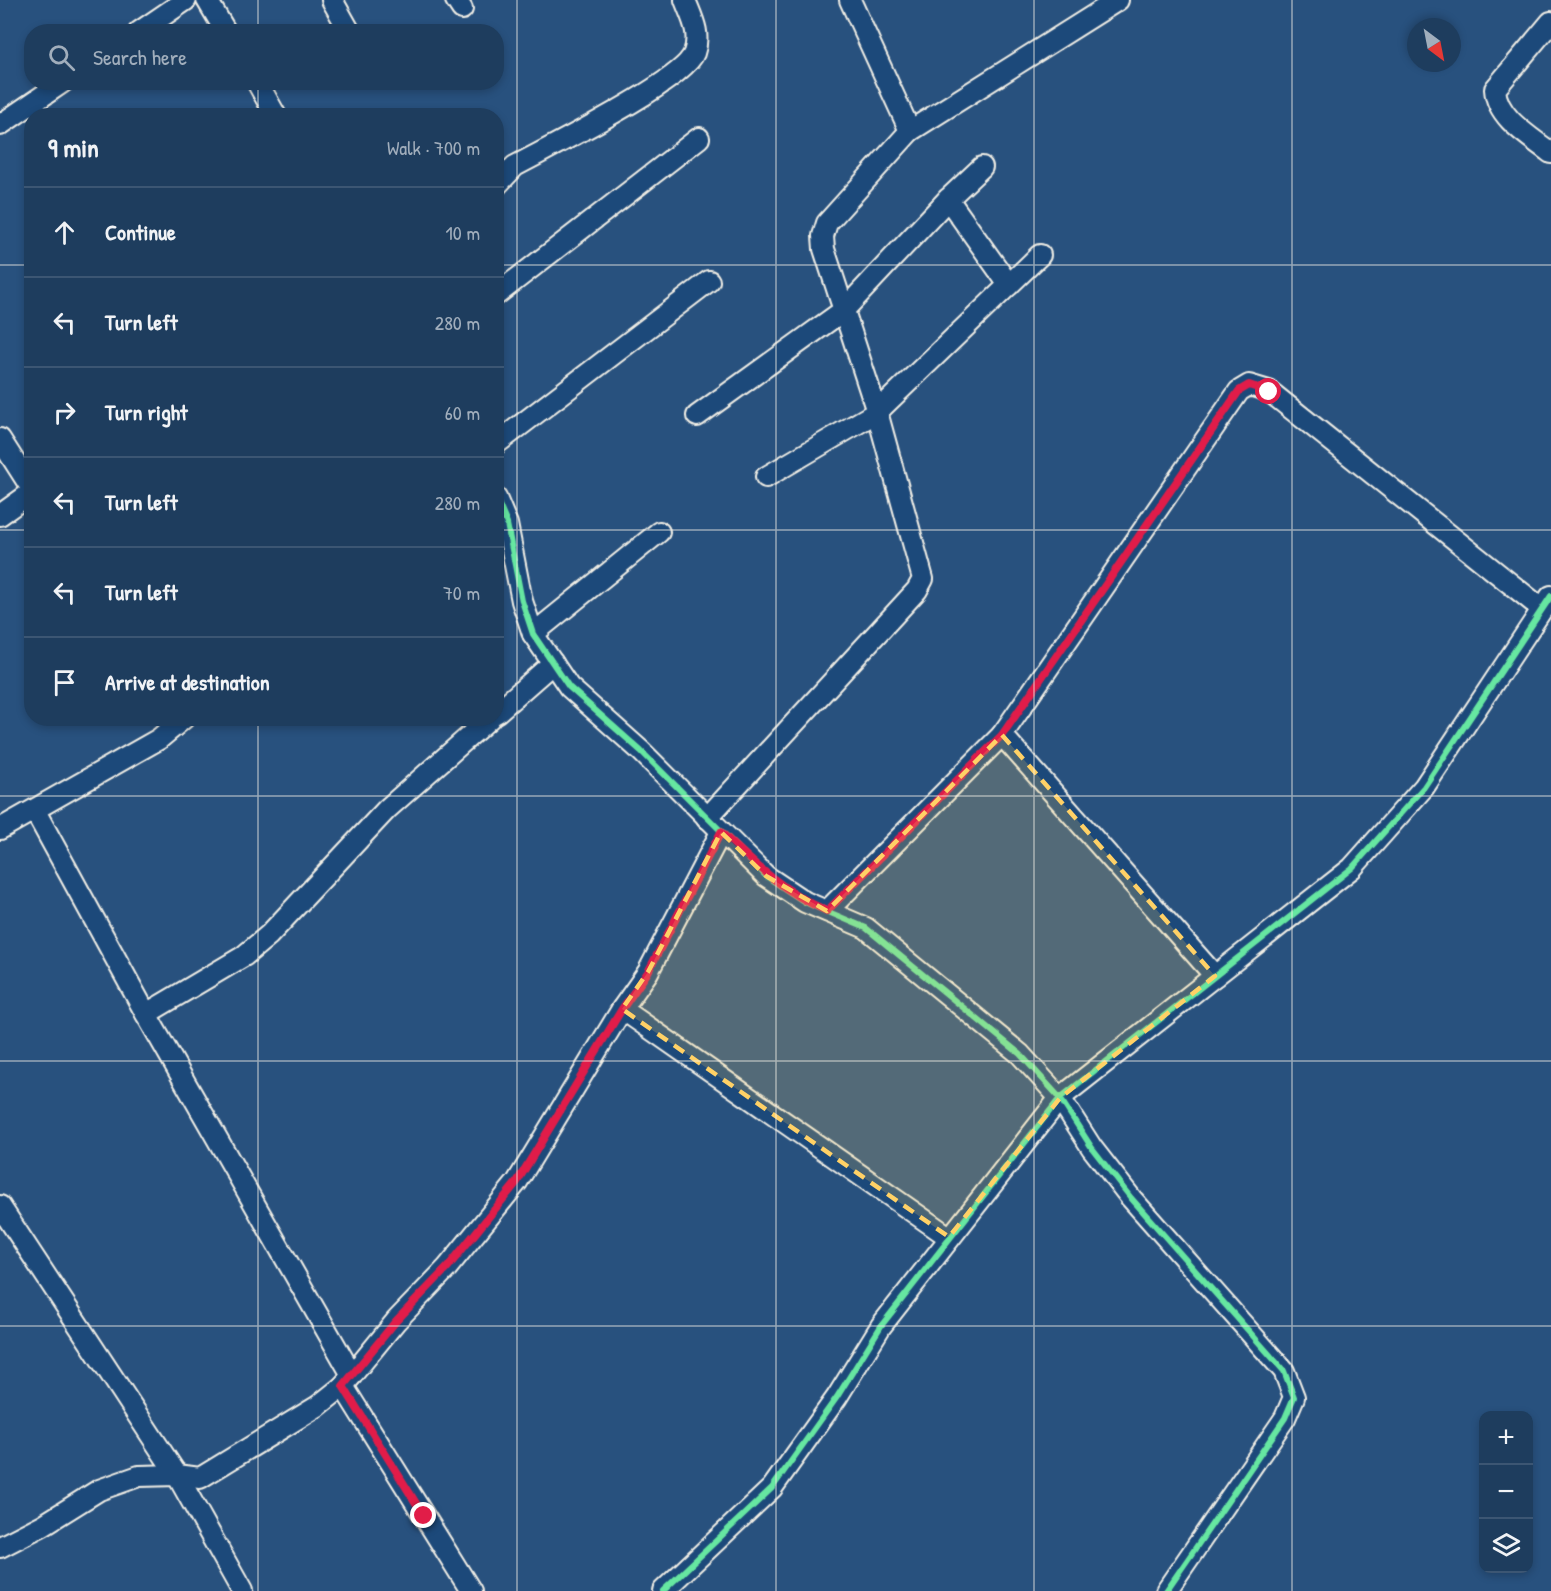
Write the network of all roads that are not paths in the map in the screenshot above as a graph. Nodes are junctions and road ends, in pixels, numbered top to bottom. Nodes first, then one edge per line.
1 (186, 0) edge
2 (207, 0) edge
3 (332, 0) edge
4 (685, 0) edge
5 (850, 0) edge
6 (1118, 0) edge
7 (1551, 22) edge
8 (151, 24) edge
9 (221, 24) edge
10 (346, 24) edge
11 (51, 90) edge
12 (261, 90) edge
13 (25, 108) edge
14 (271, 108) edge
15 (24, 109) edge
16 (0, 125) edge
17 (910, 131) junction
18 (699, 138) dead end
19 (1551, 153) edge
20 (982, 167) dead end
21 (504, 178) edge
22 (948, 199) junction
23 (1040, 255) dead end
24 (709, 280) dead end
25 (1009, 285) junction
26 (504, 289) edge
27 (844, 310) junction
28 (877, 412) junction
29 (697, 416) dead end
30 (504, 438) edge
31 (0, 439) edge
32 (24, 477) edge
33 (766, 477) dead end
34 (24, 496) edge
35 (0, 515) edge
36 (504, 517) edge
37 (659, 532) dead end
38 (1546, 603) edge
39 (533, 634) junction
40 (553, 663) junction
41 (504, 706) edge
42 (174, 726) edge
43 (481, 726) edge
44 (1002, 735) junction
45 (35, 811) junction
46 (707, 818) junction
47 (0, 829) edge
48 (721, 832) junction
49 (827, 911) junction
50 (1215, 976) junction
51 (622, 1009) junction
52 (146, 1014) junction
53 (1060, 1098) junction
54 (0, 1206) edge
55 (949, 1237) junction
56 (347, 1380) junction
57 (177, 1475) junction
58 (0, 1546) edge
59 (242, 1591) edge
60 (471, 1591) edge
61 (663, 1591) edge
62 (1166, 1591) edge

1 - 8 street
2 - 9 street
3 - 10 street
4 - 21 street
5 - 17 street
6 - 17 street
7 - 19 street
11 - 13 street
12 - 14 street
15 - 16 street
17 - 27 street
18 - 26 street
20 - 22 street
22 - 25 street
22 - 27 street
23 - 25 street
24 - 30 street
25 - 28 street
27 - 28 street
27 - 29 street
28 - 33 street
28 - 46 street
31 - 32 street
34 - 35 street
36 - 39 street
37 - 39 street
38 - 44 street
38 - 50 street
39 - 40 street
40 - 41 street
40 - 46 street
42 - 45 street
43 - 52 street
44 - 49 street
44 - 50 street
45 - 47 street
45 - 52 street
46 - 48 street
48 - 49 street
48 - 51 street
49 - 53 street
50 - 53 street
51 - 55 street
51 - 56 street
52 - 56 street
53 - 55 street
53 - 62 street
54 - 57 street
55 - 61 street
56 - 57 street
56 - 60 street
57 - 58 street
57 - 59 street

